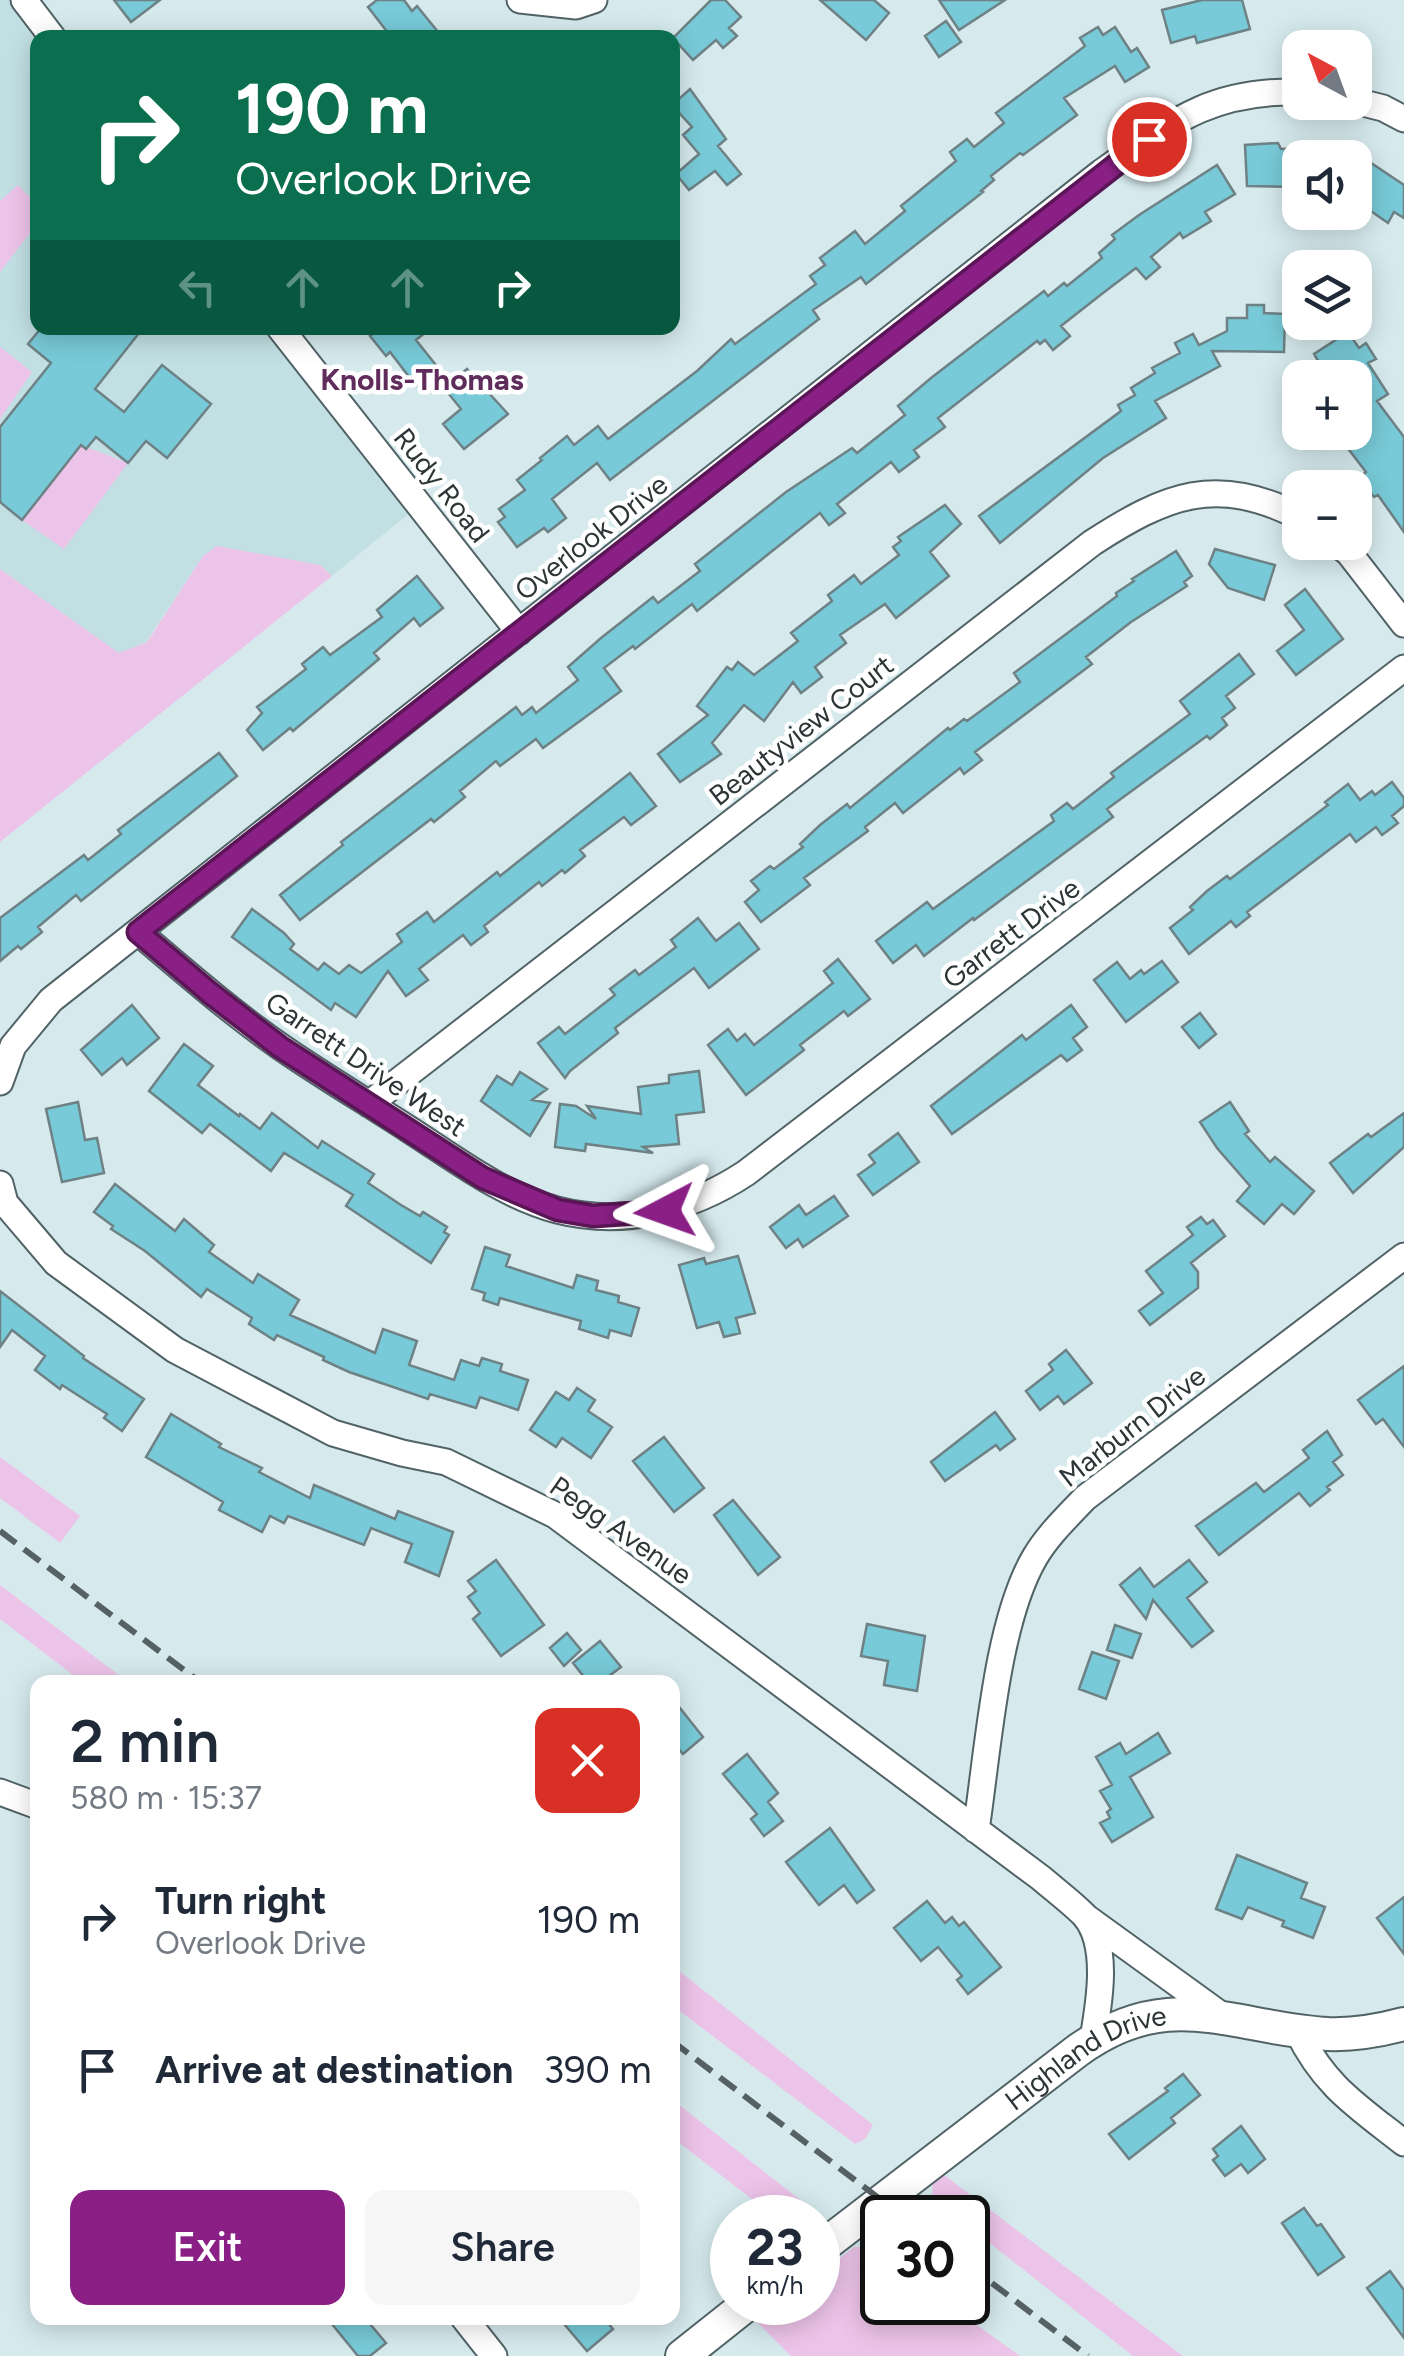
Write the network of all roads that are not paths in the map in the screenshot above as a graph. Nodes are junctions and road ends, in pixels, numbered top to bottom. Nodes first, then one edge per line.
1 (24, 0) edge
2 (520, 0) edge
3 (594, 0) edge
4 (47, 30) edge
5 (1282, 92) edge
6 (1372, 105) edge
7 (1404, 120) edge
8 (286, 335) edge
9 (1282, 508) edge
10 (1354, 560) edge
11 (1404, 624) edge
12 (519, 632) junction
13 (1404, 668) edge
14 (138, 932) junction
15 (0, 1082) edge
16 (369, 1104) junction
17 (0, 1184) edge
18 (638, 1214) joint
19 (1404, 1256) edge
20 (1, 1792) edge
21 (30, 1803) edge
22 (976, 1830) junction
23 (1087, 1918) junction
24 (1221, 2015) junction
25 (1404, 2024) edge
26 (1297, 2030) junction
27 (1093, 2038) junction
28 (1404, 2143) edge
29 (840, 2233) edge
30 (470, 2325) edge
31 (721, 2325) edge
32 (494, 2356) edge
33 (682, 2356) edge

1 - 4 street
2 - 3 street
5 - 12 street, Overlook Drive
6 - 7 street
8 - 12 street, Rudy Road
9 - 16 street, Beautyview Court
10 - 11 street
12 - 14 street, Overlook Drive
13 - 18 street, Garrett Drive
14 - 15 street, Overlook Drive
14 - 16 street, Garrett Drive West
16 - 18 street, Garrett Drive West
17 - 22 street, Pegg Avenue
19 - 22 street, Marburn Drive
20 - 21 street
22 - 23 street, Pegg Avenue
23 - 24 street, Pegg Avenue
23 - 27 street
24 - 26 street, Highland Drive
24 - 27 street, Highland Drive
25 - 26 street, Highland Drive
26 - 28 street
27 - 29 street, Highland Drive
30 - 32 street
31 - 33 street

